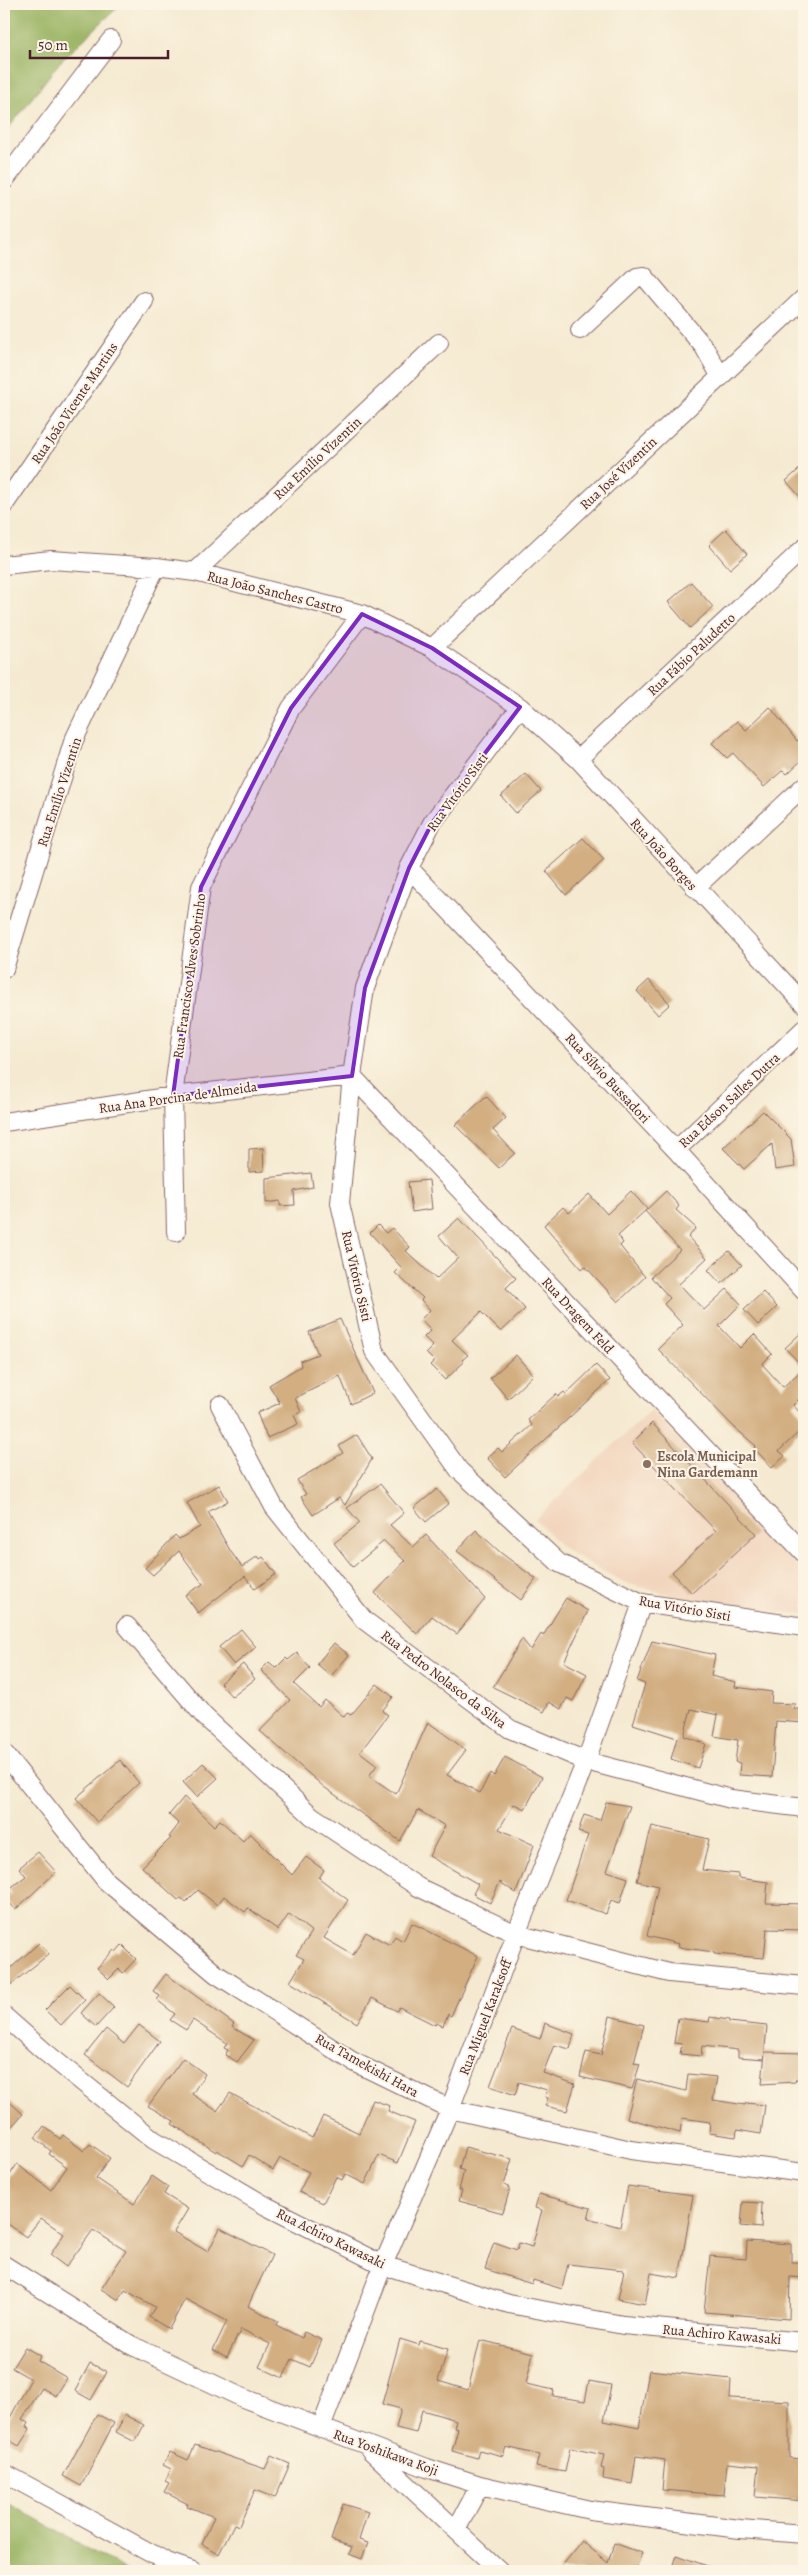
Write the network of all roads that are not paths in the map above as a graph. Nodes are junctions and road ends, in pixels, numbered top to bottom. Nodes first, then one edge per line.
1 (111, 40) dead end
2 (4, 181) edge
3 (804, 298) edge
4 (144, 300) dead end
5 (580, 330) dead end
6 (439, 343) dead end
7 (721, 377) junction
8 (4, 505) edge
9 (804, 548) edge
10 (4, 565) edge
11 (156, 567) junction
12 (195, 572) junction
13 (362, 614) junction
14 (432, 648) junction
15 (520, 707) junction
16 (578, 759) junction
17 (804, 786) edge
18 (409, 868) junction
19 (695, 888) junction
20 (4, 969) edge
21 (804, 1004) edge
22 (804, 1029) edge
23 (352, 1076) junction
24 (173, 1096) junction
25 (4, 1122) edge
26 (676, 1150) junction
27 (176, 1232) dead end
28 (804, 1291) edge
29 (220, 1405) dead end
30 (804, 1553) edge
31 (642, 1603) junction
32 (127, 1626) dead end
33 (804, 1627) edge
34 (4, 1753) edge
35 (586, 1761) junction
36 (804, 1808) edge
37 (516, 1934) junction
38 (804, 1986) edge
39 (4, 2016) edge
40 (450, 2110) junction
41 (804, 2173) edge
42 (4, 2265) edge
43 (383, 2265) junction
44 (804, 2342) edge
45 (321, 2428) junction
46 (364, 2445) junction
47 (4, 2473) edge
48 (480, 2485) junction
49 (456, 2530) junction
50 (804, 2534) edge
51 (193, 2571) edge
52 (500, 2571) edge

1 - 2 street
3 - 7 street, Rua José Vizentin
4 - 8 street, Rua João Vicente Martins
5 - 7 street
6 - 12 street, Rua Emílio Vizentin
7 - 14 street, Rua José Vizentin
9 - 16 street, Rua Fábio Paludetto
10 - 11 street, Rua João Sanches Castro
11 - 12 street, Rua João Sanches Castro
11 - 20 street, Rua Emílio Vizentin
12 - 13 street, Rua João Sanches Castro
13 - 14 street, Rua João Sanches Castro
13 - 24 street, Rua Francisco Alves Sobrinho
14 - 15 street, Rua João Sanches Castro
15 - 16 street, Rua João Borges
15 - 18 street, Rua Vitório Sisti
16 - 19 street, Rua João Borges
17 - 19 street
18 - 23 street, Rua Vitório Sisti
18 - 26 street, Rua Sílvio Bussadori
19 - 21 street, Rua João Borges
22 - 26 street, Rua Edson Salles Dutra
23 - 24 street, Rua Ana Porcina de Almeida
23 - 30 street, Rua Dragem Feld
23 - 31 street, Rua Vitório Sisti
24 - 25 street, Rua Ana Porcina de Almeida
24 - 27 street, Rua Francisco Alves Sobrinho
26 - 28 street, Rua Sílvio Bussadori
29 - 35 street, Rua Pedro Nolasco da Silva
31 - 33 street, Rua Vitório Sisti
31 - 35 street, Rua Miguel Karaksoff
32 - 37 street
34 - 40 street, Rua Tamekishi Hara
35 - 36 street, Rua Pedro Nolasco da Silva
35 - 37 street, Rua Miguel Karaksoff
37 - 38 street
37 - 40 street, Rua Miguel Karaksoff
39 - 43 street, Rua Achiro Kawasaki
40 - 41 street, Rua Tamekishi Hara
40 - 43 street, Rua Miguel Karaksoff
42 - 45 street, Rua Yoshikawa Koji
43 - 44 street, Rua Achiro Kawasaki
43 - 45 street, Rua Miguel Karaksoff
45 - 46 street, Rua Yoshikawa Koji
46 - 48 street, Rua Yoshikawa Koji
46 - 49 street
47 - 51 street
48 - 49 street
48 - 50 street, Rua Yoshikawa Koji
49 - 52 street

